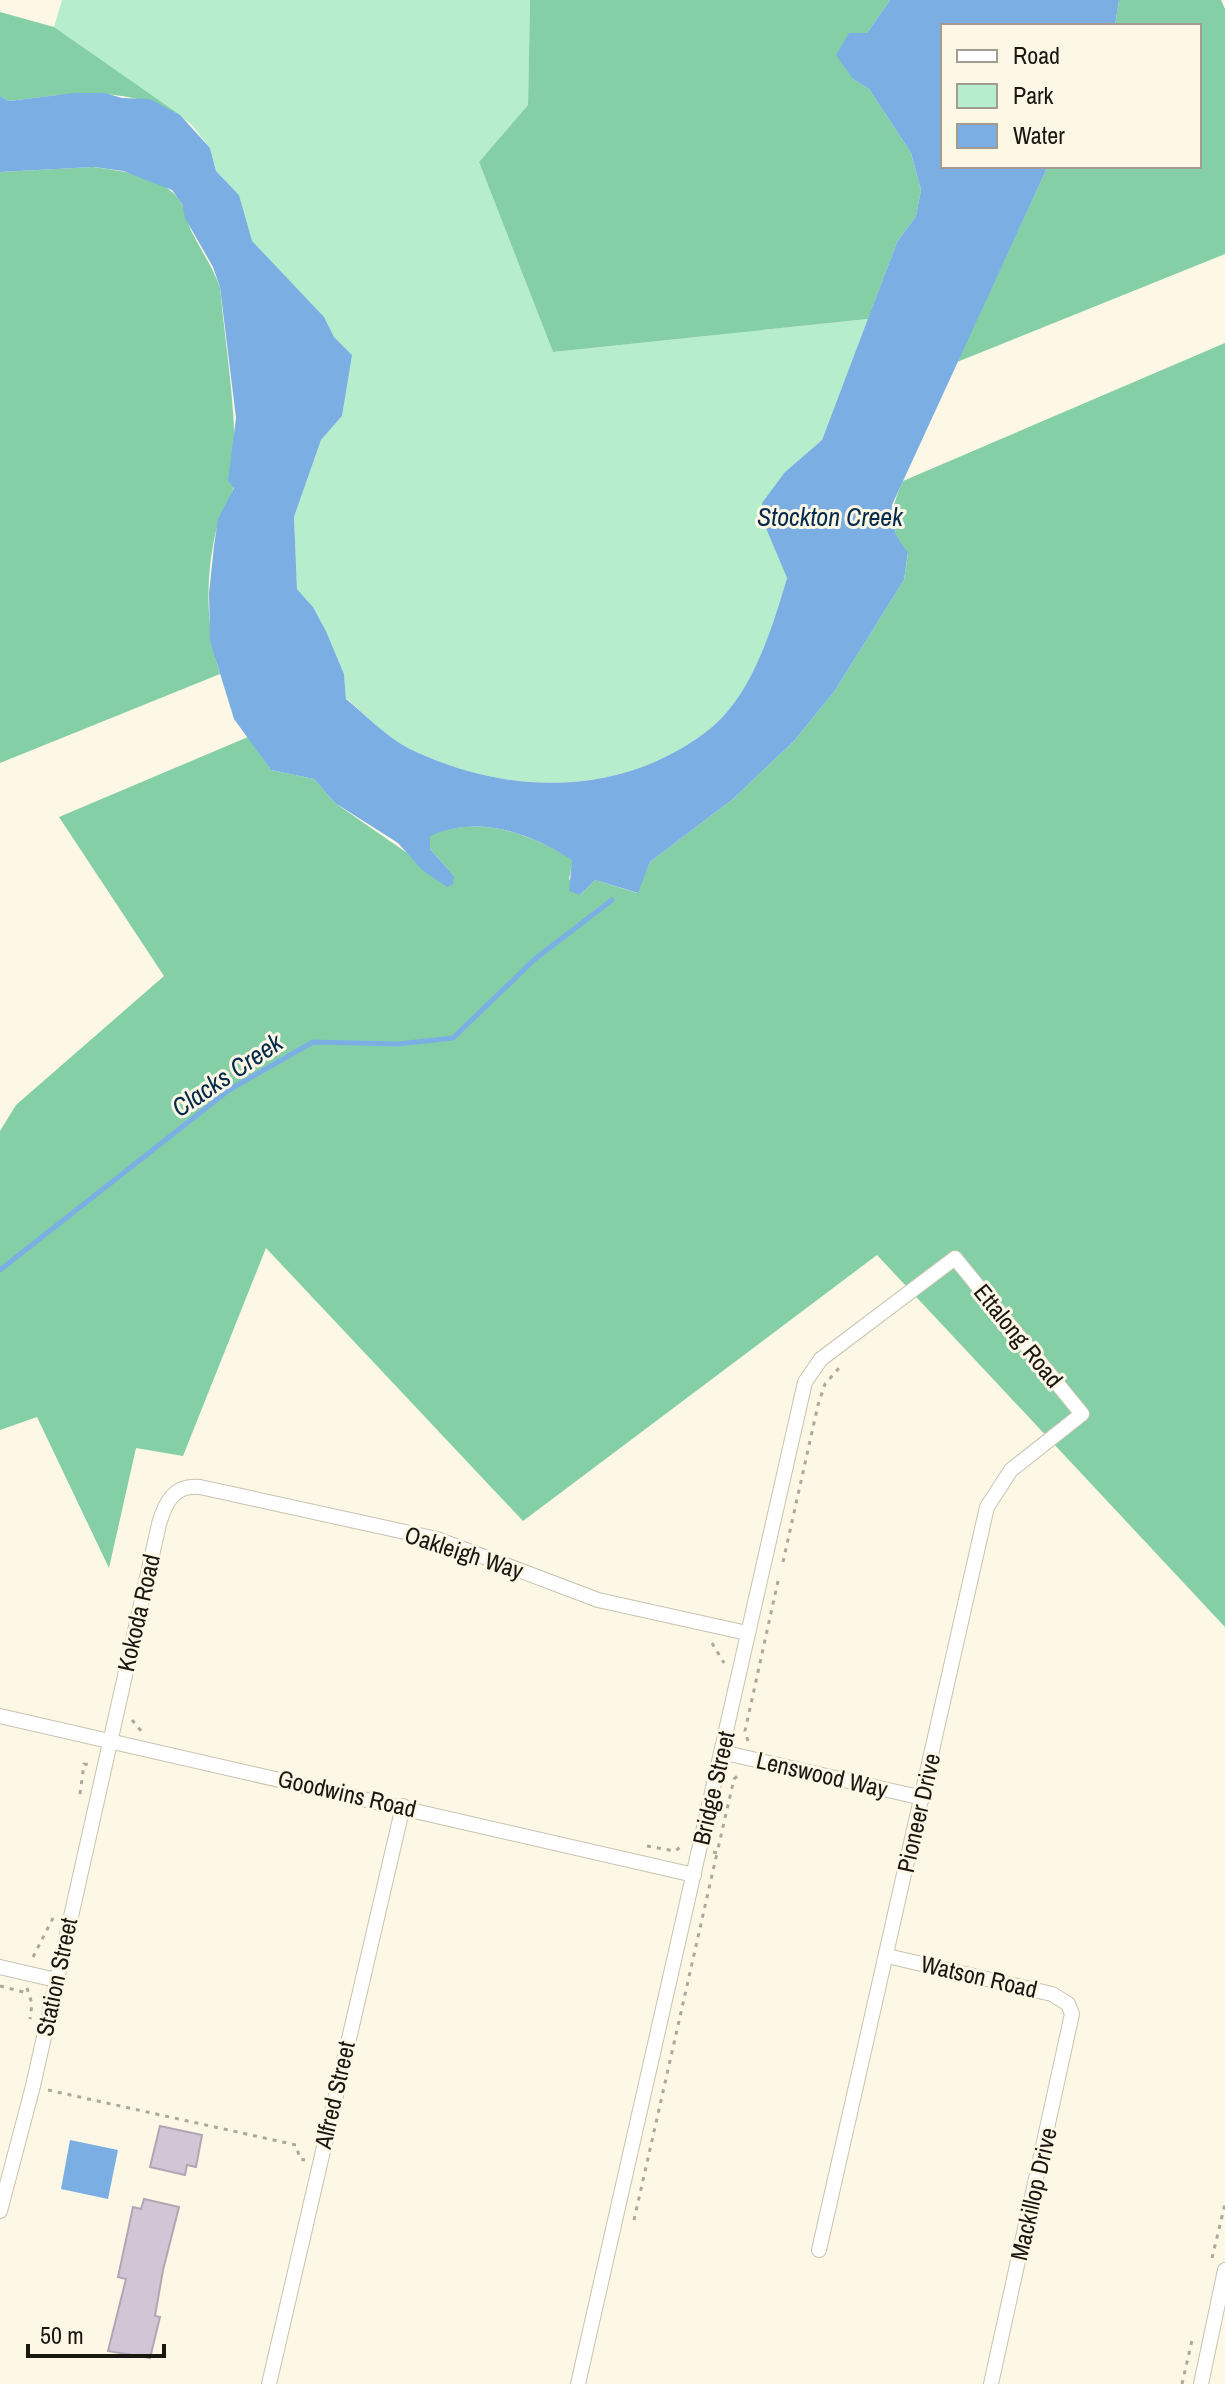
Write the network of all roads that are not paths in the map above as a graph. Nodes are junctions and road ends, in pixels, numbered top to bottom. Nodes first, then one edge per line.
1 (955, 1258) joint
2 (1082, 1414) joint
3 (179, 1490) joint
4 (747, 1633) junction
5 (0, 1716) edge
6 (108, 1741) junction
7 (721, 1752) junction
8 (923, 1798) junction
9 (403, 1806) junction
10 (694, 1875) junction
11 (887, 1956) junction
12 (0, 1967) edge
13 (56, 1980) junction
14 (1068, 2004) joint
15 (0, 2208) edge
16 (819, 2250) dead end
17 (1225, 2270) edge
18 (269, 2384) edge
19 (578, 2384) edge
20 (991, 2384) edge
21 (1201, 2384) edge

1 - 2 street, Ettalong Road
1 - 4 street, Bridge Street
2 - 8 street, Pioneer Drive
3 - 4 street, Oakleigh Way
3 - 6 street, Kokoda Road
4 - 7 street, Bridge Street
5 - 6 street, Goodwins Road
6 - 9 street, Goodwins Road
6 - 13 street, Station Street
7 - 8 street, Lenswood Way
7 - 10 street, Bridge Street
8 - 11 street, Pioneer Drive
9 - 10 street, Goodwins Road
9 - 18 street, Alfred Street
10 - 19 street, Bridge Street
11 - 14 street, Watson Road
11 - 16 street, Pioneer Drive
12 - 13 street
13 - 15 street, Station Street
14 - 20 street, Mackillop Drive
17 - 21 street

